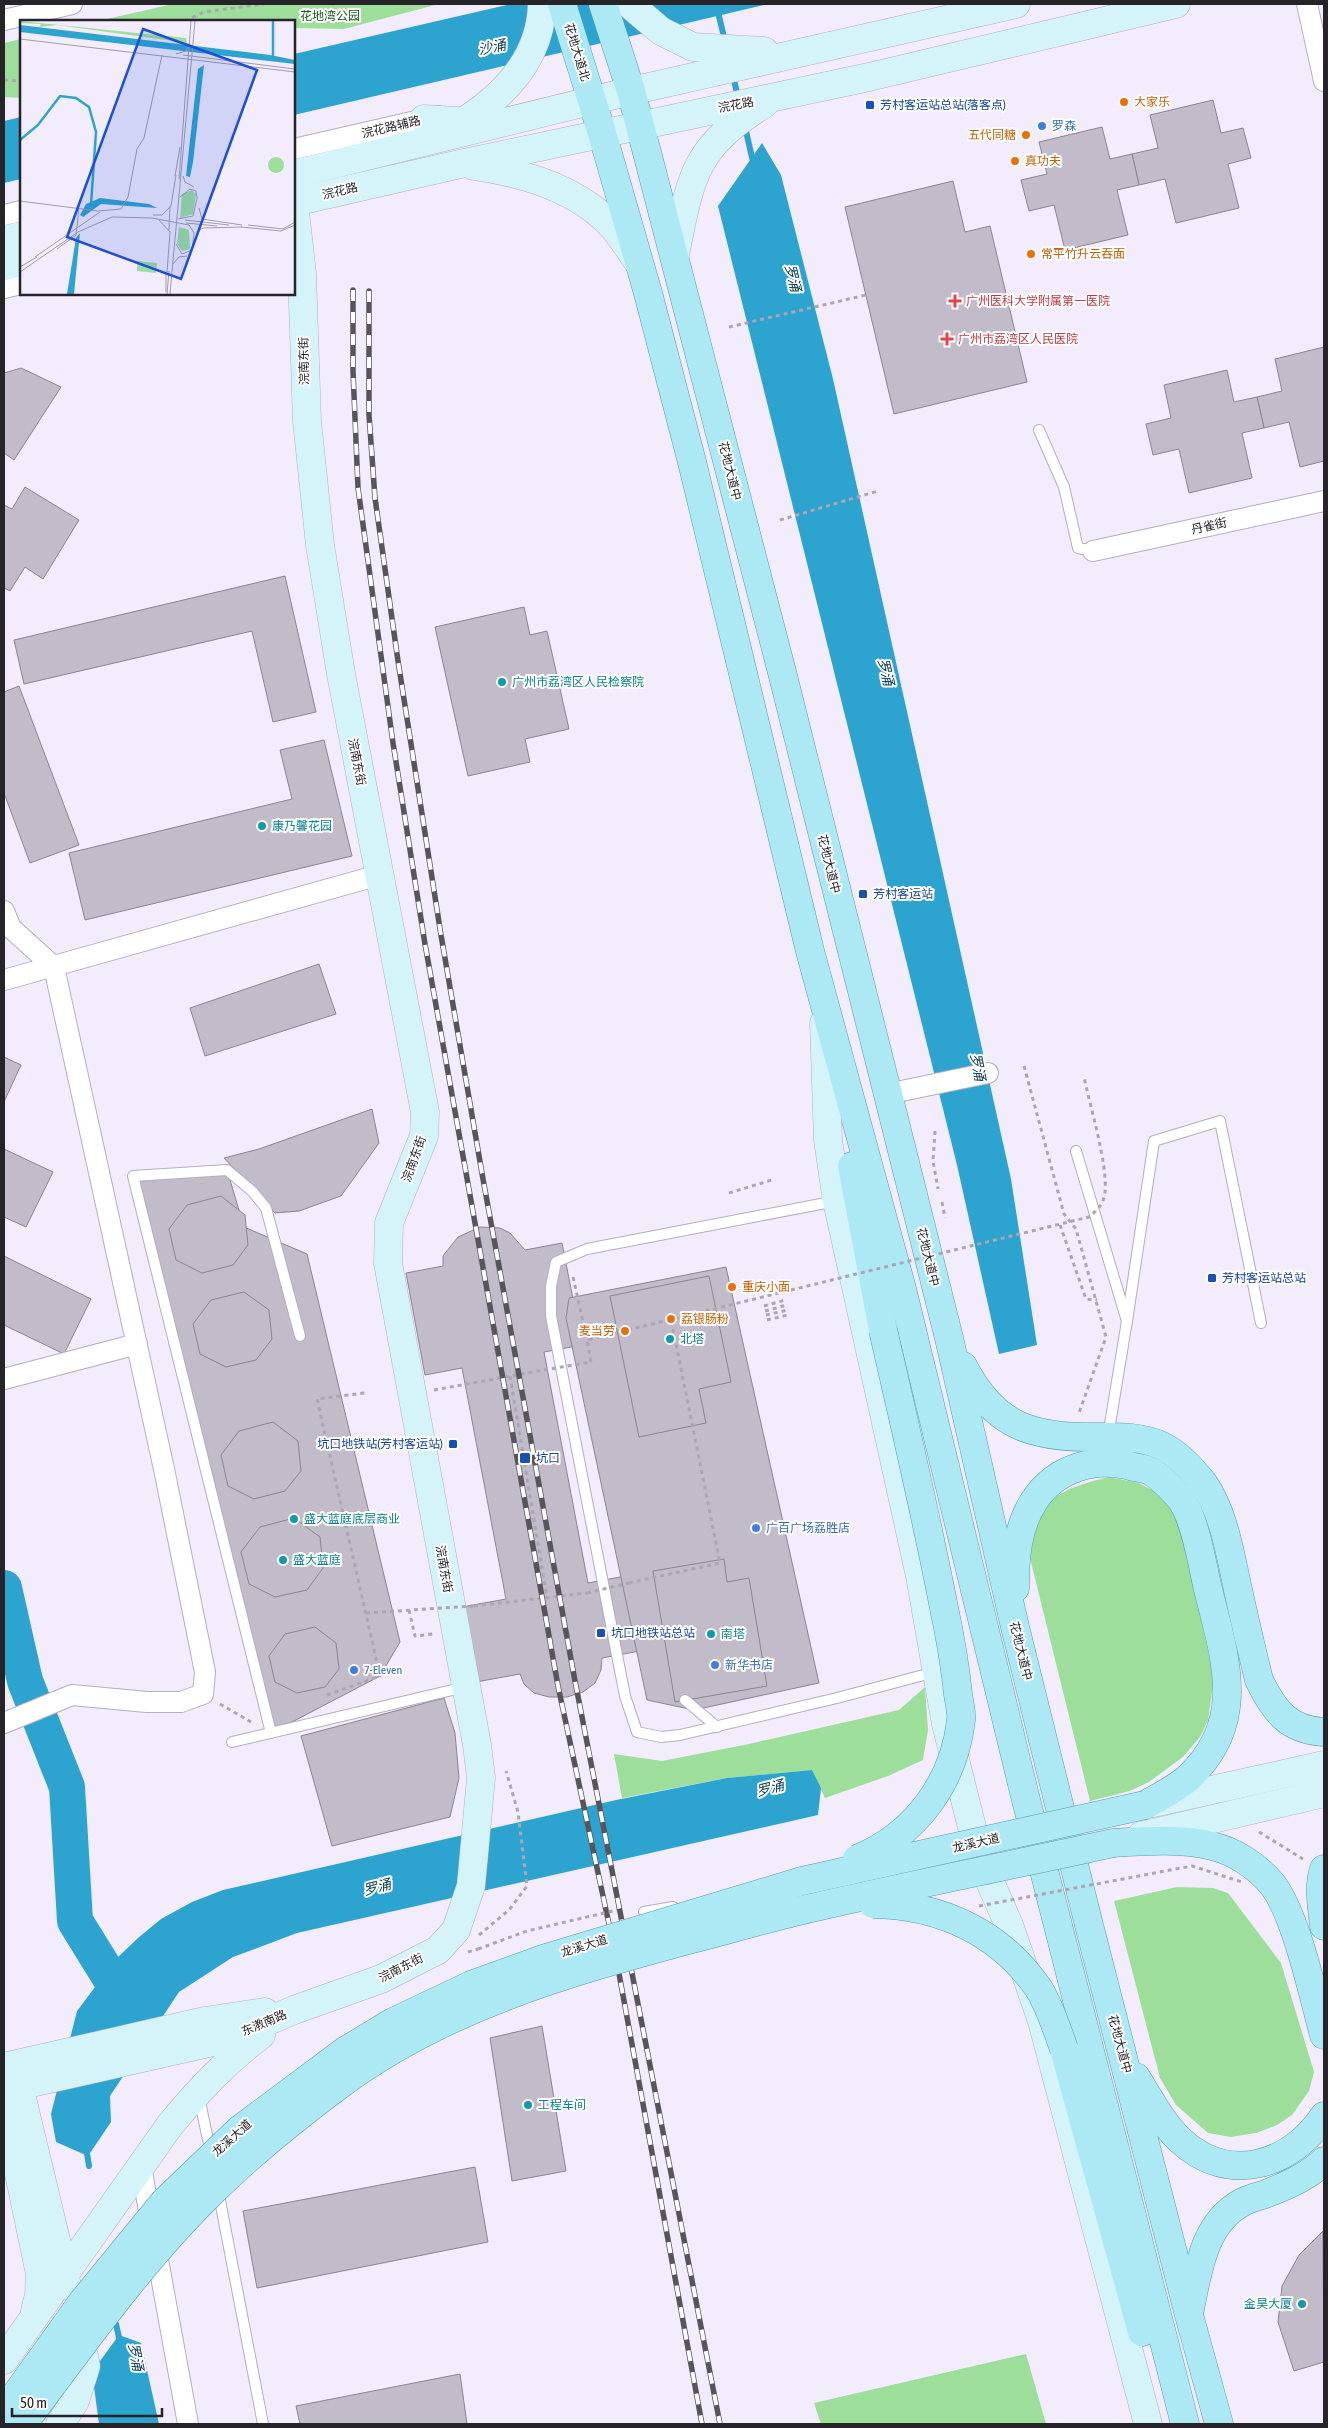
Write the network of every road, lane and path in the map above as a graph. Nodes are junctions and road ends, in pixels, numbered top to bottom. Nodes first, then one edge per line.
1 (72, 4) edge
2 (264, 4) edge
3 (542, 4) edge
4 (562, 4) edge
5 (603, 4) edge
6 (630, 4) edge
7 (1016, 4) edge
8 (1176, 4) edge
9 (1307, 4) edge
10 (4, 20) edge
11 (187, 20) edge
12 (747, 58) junction
13 (4, 80) edge
14 (20, 81) edge
15 (1324, 81) edge
16 (631, 91) junction
17 (592, 101) junction
18 (764, 102) junction
19 (494, 114) junction
20 (640, 125) junction
21 (430, 129) junction
22 (602, 133) junction
23 (295, 149) edge
24 (460, 164) junction
25 (295, 174) edge
26 (295, 202) edge
27 (20, 211) edge
28 (295, 211) edge
29 (4, 215) edge
30 (20, 236) edge
31 (4, 240) edge
32 (675, 254) junction
33 (20, 262) edge
34 (639, 263) junction
35 (4, 266) edge
36 (20, 284) edge
37 (4, 288) edge
38 (866, 295) dead end
39 (730, 327) dead end
40 (1038, 430) dead end
41 (878, 491) dead end
42 (1324, 501) edge
43 (780, 520) dead end
44 (1093, 550) joint
45 (379, 875) junction
46 (4, 911) edge
47 (810, 951) junction
48 (54, 967) junction
49 (4, 980) edge
50 (824, 1024) junction
51 (1024, 1066) dead end
52 (988, 1073) dead end
53 (1084, 1077) dead end
54 (887, 1094) junction
55 (935, 1131) dead end
56 (1076, 1151) dead end
57 (772, 1180) dead end
58 (729, 1193) dead end
59 (837, 1201) junction
60 (945, 1222) dead end
61 (1060, 1225) junction
62 (947, 1241) dead end
63 (948, 1251) junction
64 (573, 1276) dead end
65 (784, 1300) dead end
66 (1097, 1300) junction
67 (787, 1305) dead end
68 (764, 1306) dead end
69 (788, 1310) dead end
70 (765, 1311) dead end
71 (788, 1315) dead end
72 (766, 1316) dead end
73 (671, 1319) junction
74 (767, 1320) dead end
75 (1127, 1321) junction
76 (1261, 1323) dead end
77 (300, 1336) dead end
78 (949, 1338) junction
79 (587, 1340) junction
80 (137, 1344) junction
81 (510, 1376) junction
82 (4, 1379) edge
83 (431, 1391) dead end
84 (365, 1393) dead end
85 (1073, 1426) junction
86 (1113, 1449) junction
87 (547, 1598) junction
88 (410, 1610) junction
89 (366, 1613) junction
90 (1015, 1627) junction
91 (456, 1631) junction
92 (937, 1672) junction
93 (466, 1686) junction
94 (203, 1694) junction
95 (327, 1695) dead end
96 (685, 1700) dead end
97 (7, 1723) edge
98 (717, 1727) junction
99 (1324, 1732) edge
100 (271, 1733) junction
101 (232, 1742) dead end
102 (1324, 1765) edge
103 (1324, 1793) edge
104 (1145, 1805) junction
105 (518, 1812) dead end
106 (1258, 1831) dead end
107 (1113, 1843) junction
108 (980, 1859) junction
109 (1315, 1865) edge
110 (916, 1868) dead end
111 (898, 1871) dead end
112 (802, 1881) junction
113 (1242, 1882) dead end
114 (527, 1886) dead end
115 (969, 1906) dead end
116 (809, 1908) junction
117 (644, 1912) dead end
118 (1324, 1926) edge
119 (294, 2010) junction
120 (1324, 2034) edge
121 (169, 2041) junction
122 (1123, 2055) junction
123 (7, 2081) edge
124 (198, 2091) junction
125 (1324, 2116) edge
126 (1324, 2161) edge
127 (140, 2168) junction
128 (64, 2275) junction
129 (1189, 2315) junction
130 (33, 2318) junction
131 (4, 2360) edge
132 (4, 2411) edge
133 (61, 2423) edge
134 (23, 2424) edge
135 (188, 2424) edge
136 (263, 2424) edge
137 (1148, 2424) edge
138 (1168, 2424) edge
139 (1185, 2424) edge
140 (1219, 2424) edge

1 - 10 street
2 - 11 path
3 - 19 street
4 - 17 main road, 花地大道北
5 - 16 main road
6 - 12 street
7 - 12 street
8 - 18 street, 浣花路
9 - 15 street
12 - 16 street
13 - 14 path
16 - 17 street
16 - 20 main road, 花地大道中
17 - 19 street
17 - 22 main road
18 - 20 street, 浣花路
18 - 32 street
19 - 21 street
19 - 21 street
20 - 22 street, 浣花路
20 - 32 main road, 花地大道中
21 - 23 street, 浣花路辅路
21 - 25 street
22 - 24 street, 浣花路
22 - 34 main road
24 - 26 street, 浣花路
24 - 34 street
27 - 29 street
28 - 45 street, 浣南东街
30 - 31 street
32 - 34 main road
32 - 54 main road, 花地大道中
33 - 35 street
34 - 47 main road
36 - 37 street
38 - 39 path
40 - 44 lane
41 - 43 path
42 - 44 street, 丹雀街
45 - 48 street
45 - 91 street, 浣南东街
46 - 48 street
47 - 50 main road
47 - 139 main road
48 - 49 street
48 - 80 street
50 - 59 street
50 - 112 main road, bridge
51 - 66 path
52 - 54 street
53 - 61 path, bridge
54 - 78 main road, 花地大道中
55 - 60 path
56 - 75 lane
57 - 58 path
59 - 92 street
59 - 98 lane
61 - 63 path, bridge
61 - 66 path
62 - 63 path
63 - 73 path, bridge
64 - 79 path
65 - 68 path
66 - 85 path
67 - 70 path
69 - 72 path
71 - 74 path
73 - 79 path, bridge
73 - 87 path, bridge
75 - 76 lane
75 - 86 lane
77 - 100 lane
78 - 85 main road
78 - 90 main road, 花地大道中
79 - 81 path, bridge
80 - 82 street
80 - 94 street
81 - 83 path
81 - 87 path
84 - 89 path
85 - 86 main road
86 - 90 main road
86 - 99 main road
86 - 104 main road
87 - 88 path, bridge
88 - 89 path, bridge
88 - 91 path
89 - 95 path
90 - 122 main road, 花地大道中
91 - 93 street, 浣南东街
92 - 98 lane
92 - 108 street
93 - 100 lane
93 - 119 street, 浣南东街
94 - 97 street
94 - 100 path
96 - 98 lane
100 - 101 lane
102 - 104 street, 龙溪大道
103 - 107 street, 龙溪大道
104 - 112 main road, 龙溪大道, bridge
105 - 114 path
106 - 109 path
107 - 116 main road, 龙溪大道, bridge
107 - 120 main road
108 - 110 lane
108 - 137 street
109 - 118 main road
111 - 117 lane
112 - 132 main road, 龙溪大道, bridge
113 - 115 path, bridge
116 - 134 main road, 龙溪大道, bridge
116 - 138 main road, bridge
119 - 121 street, 东漖南路
119 - 124 street
121 - 123 street, 东漖南路
121 - 123 street, 东漖南路
122 - 125 main road
122 - 129 main road, 花地大道中
123 - 128 street
123 - 130 street
124 - 127 street
124 - 136 lane
126 - 129 main road
127 - 128 street
127 - 135 street
128 - 130 street
128 - 133 street
129 - 140 main road, 花地大道中
130 - 131 street
130 - 133 street

